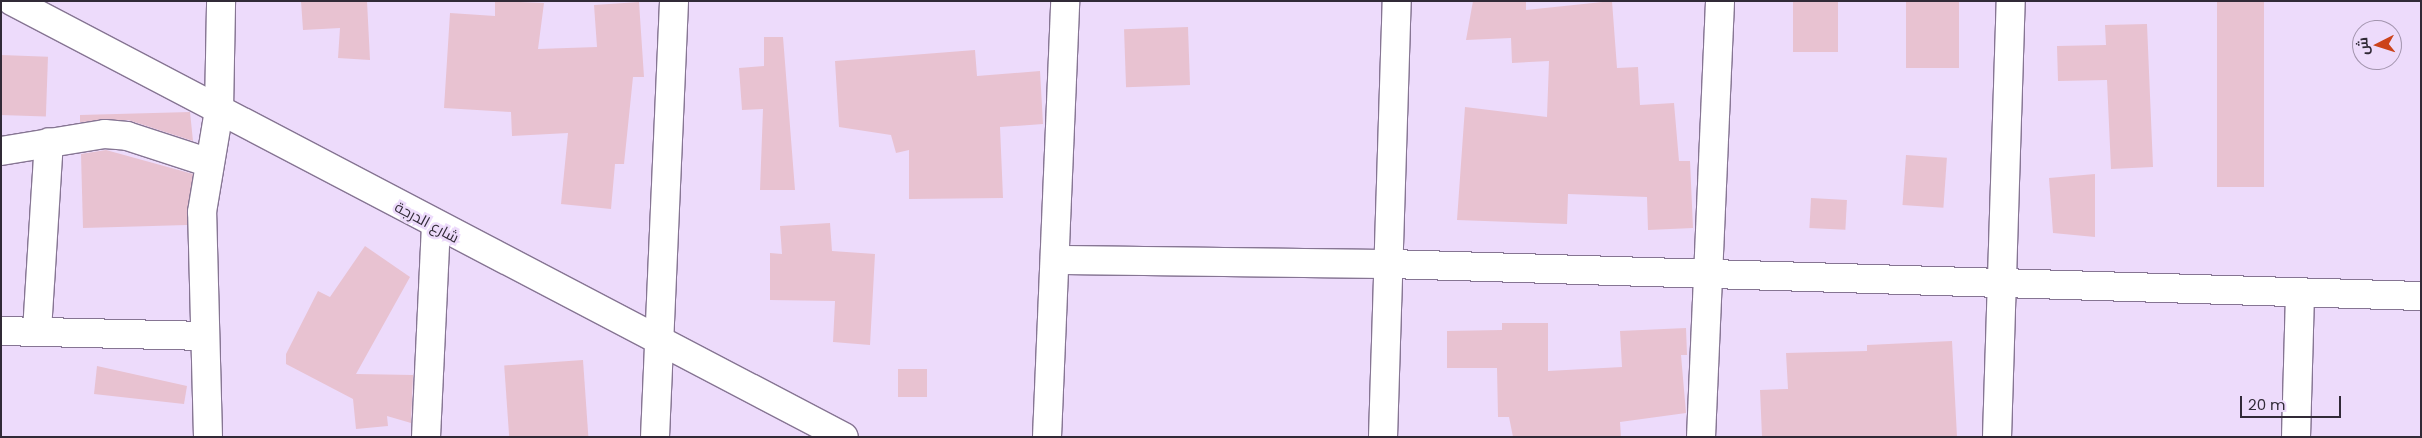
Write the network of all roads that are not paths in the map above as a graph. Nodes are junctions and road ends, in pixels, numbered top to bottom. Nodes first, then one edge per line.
1 (12, 1) edge
2 (221, 1) edge
3 (674, 1) edge
4 (1066, 1) edge
5 (1397, 1) edge
6 (1720, 1) edge
7 (2010, 1) edge
8 (219, 110) junction
9 (49, 142) junction
10 (1, 151) edge
11 (207, 162) junction
12 (436, 227) junction
13 (1058, 260) junction
14 (1390, 264) junction
15 (1710, 276) junction
16 (2004, 285) junction
17 (2300, 295) junction
18 (2421, 296) edge
19 (1, 331) edge
20 (37, 331) junction
21 (204, 336) junction
22 (657, 337) junction
23 (208, 437) edge
24 (426, 437) edge
25 (655, 437) edge
26 (844, 437) edge
27 (1047, 437) edge
28 (1382, 437) edge
29 (1701, 437) edge
30 (1997, 437) edge
31 (2296, 437) edge

1 - 8 street, شارع الدرجة
2 - 8 street
3 - 22 street
4 - 13 street
5 - 14 street
6 - 15 street
7 - 16 street
8 - 11 street
8 - 12 street, شارع الدرجة
9 - 10 street
9 - 11 street
9 - 20 street
11 - 21 street
12 - 22 street, شارع الدرجة
12 - 24 street
13 - 14 street
13 - 27 street
14 - 15 street
14 - 28 street
15 - 16 street
15 - 29 street
16 - 17 street
16 - 30 street
17 - 18 street
17 - 31 street
19 - 20 street
20 - 21 street
21 - 23 street
22 - 25 street
22 - 26 street, شارع الدرجة

